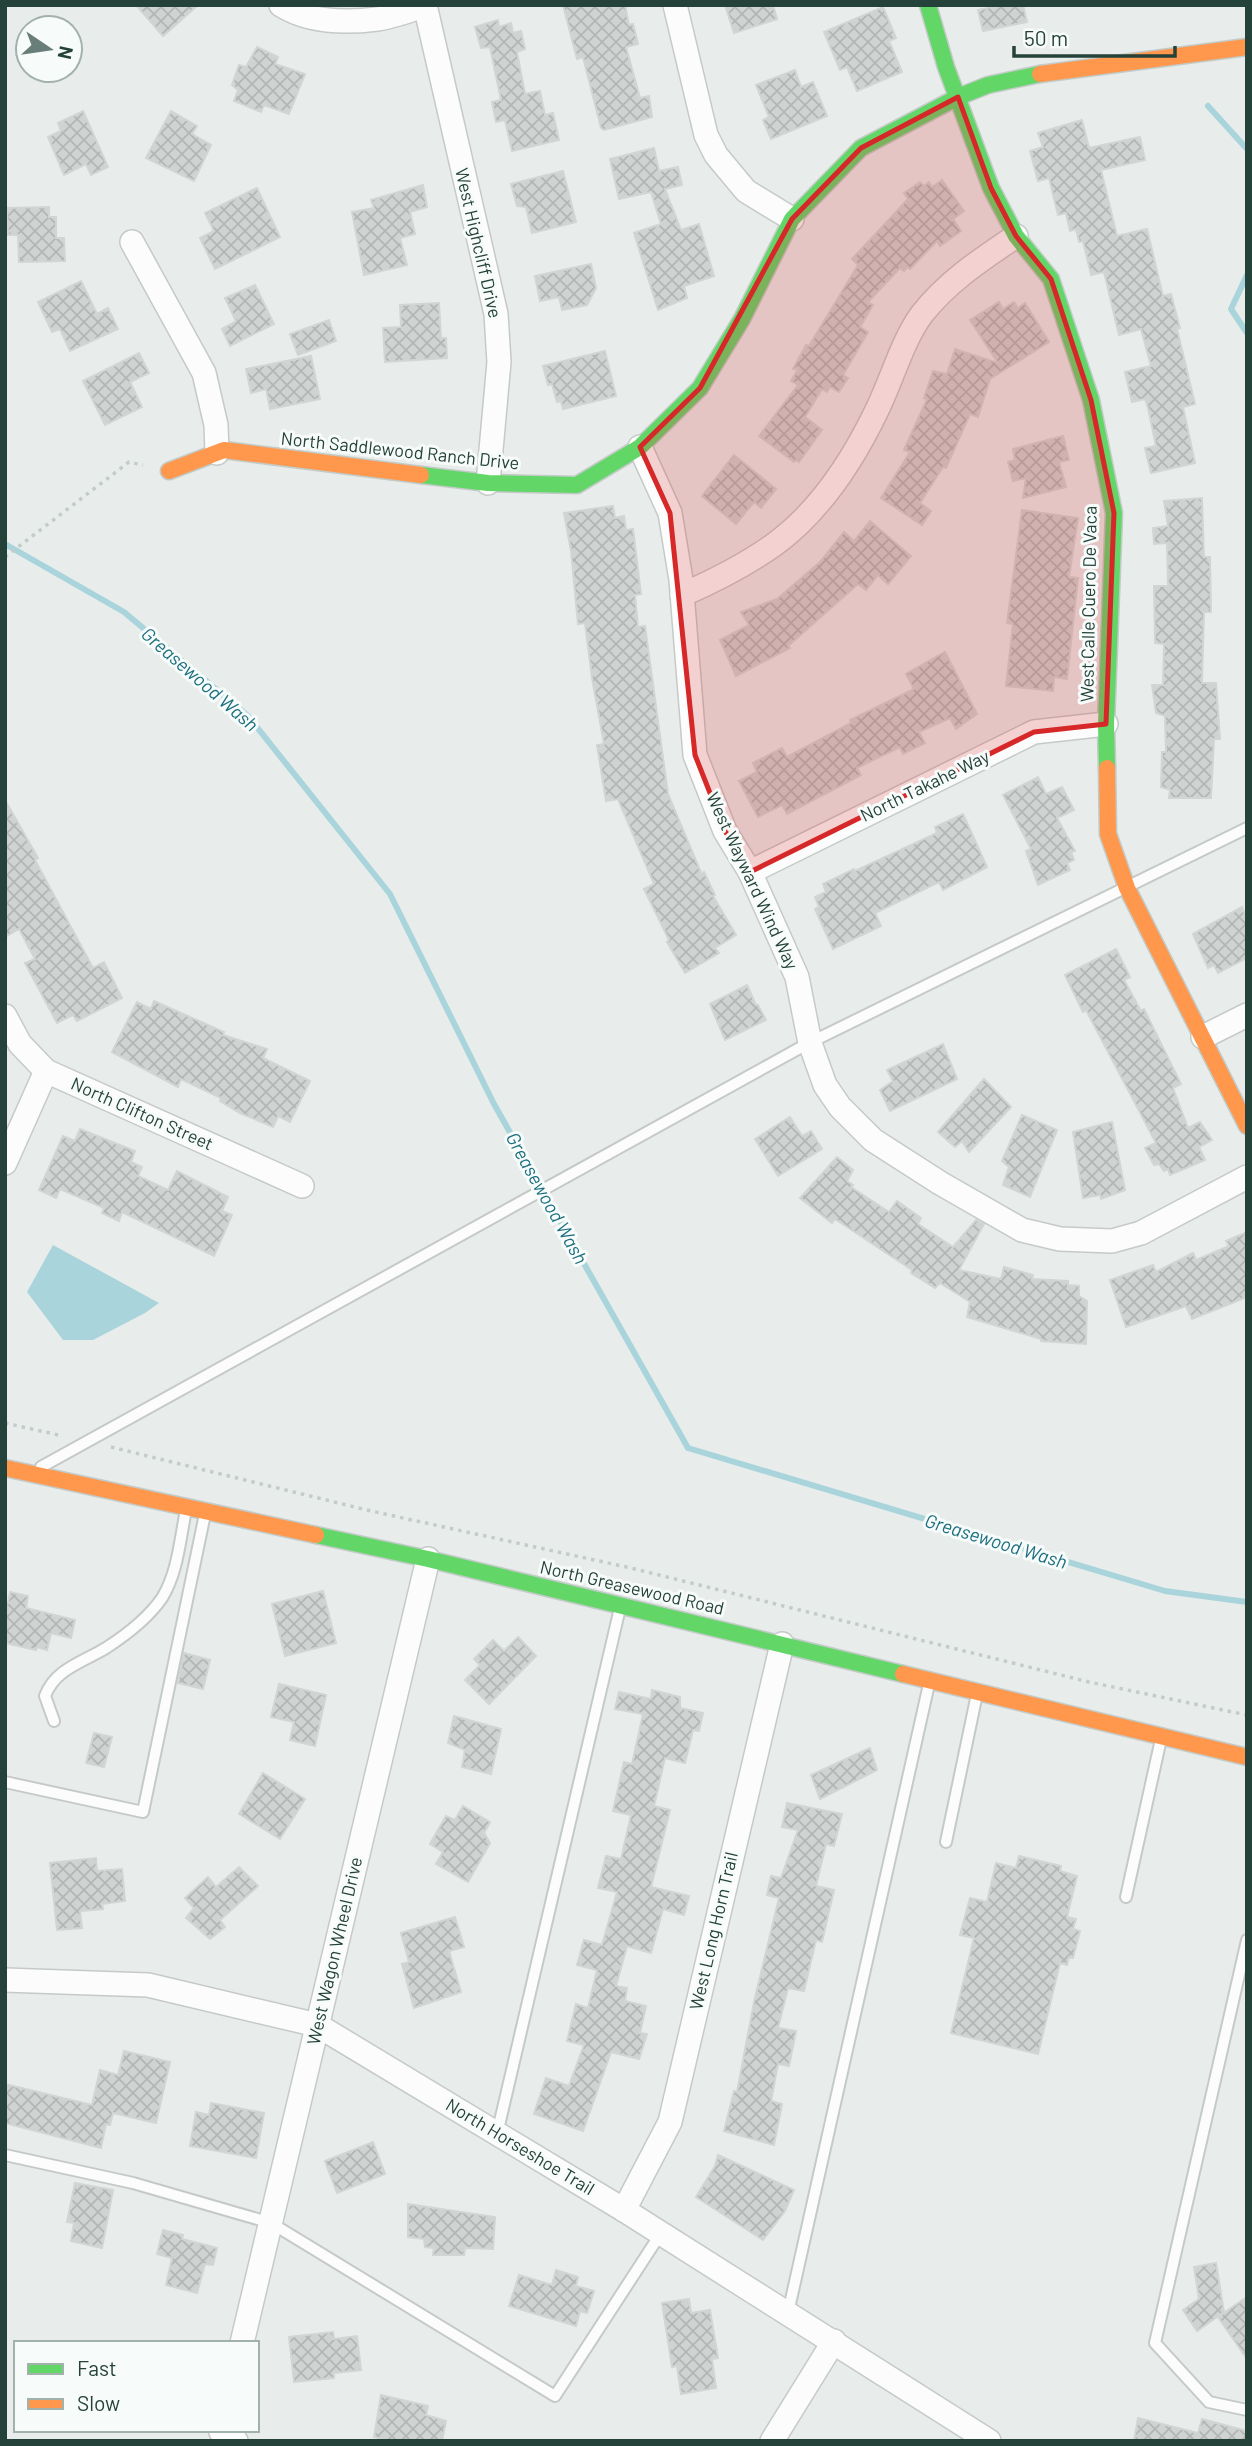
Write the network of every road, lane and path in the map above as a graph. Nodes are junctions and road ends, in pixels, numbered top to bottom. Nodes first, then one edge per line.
1 (281, 5) edge
2 (425, 5) edge
3 (675, 5) edge
4 (928, 5) edge
5 (1247, 47) edge
6 (958, 97) junction
7 (792, 219) junction
8 (1016, 236) junction
9 (132, 242) dead end
10 (640, 447) junction
11 (217, 453) junction
12 (169, 471) joint
13 (488, 483) junction
14 (5, 556) edge
15 (682, 595) junction
16 (1106, 724) junction
17 (1247, 828) edge
18 (750, 872) junction
19 (1127, 888) junction
20 (1247, 1015) edge
21 (5, 1016) edge
22 (1203, 1037) junction
23 (810, 1043) junction
24 (46, 1071) junction
25 (1247, 1126) edge
26 (5, 1163) edge
27 (1247, 1177) edge
28 (302, 1186) dead end
29 (5, 1423) edge
30 (88, 1441) junction
31 (5, 1468) edge
32 (30, 1474) junction
33 (13, 1483) dead end
34 (186, 1507) junction
35 (205, 1511) junction
36 (428, 1559) junction
37 (621, 1605) junction
38 (782, 1644) junction
39 (929, 1680) junction
40 (978, 1692) junction
41 (1247, 1715) edge
42 (54, 1721) dead end
43 (1162, 1736) junction
44 (1247, 1756) edge
45 (5, 1782) edge
46 (946, 1843) dead end
47 (1126, 1897) dead end
48 (1247, 1940) edge
49 (5, 1980) edge
50 (317, 2025) junction
51 (497, 2134) junction
52 (5, 2155) edge
53 (624, 2210) junction
54 (271, 2223) junction
55 (661, 2233) junction
56 (788, 2313) junction
57 (242, 2341) edge
58 (834, 2341) junction
59 (1247, 2410) edge
60 (772, 2441) edge
61 (989, 2441) edge

1 - 2 street
2 - 13 street, West Highcliff Drive
3 - 7 street
4 - 6 street, West Calle Cuero De Vaca
5 - 6 street, North Saddlewood Ranch Drive
6 - 7 street, North Saddlewood Ranch Drive
6 - 8 street, West Calle Cuero De Vaca
7 - 10 street, North Saddlewood Ranch Drive
8 - 15 street
8 - 16 street, West Calle Cuero De Vaca
9 - 11 street
10 - 13 street, North Saddlewood Ranch Drive
10 - 15 street, West Wayward Wind Way
11 - 12 street, North Saddlewood Ranch Drive
11 - 13 street, North Saddlewood Ranch Drive
12 - 14 path
15 - 18 street, West Wayward Wind Way
16 - 18 street, North Takahe Way
16 - 19 street, West Calle Cuero De Vaca
17 - 19 lane
18 - 23 street, West Wayward Wind Way
19 - 22 street, West Calle Cuero De Vaca
19 - 23 lane
20 - 22 street
21 - 24 street, North Clifton Street
22 - 25 street, West Calle Cuero De Vaca
23 - 27 street, West Wayward Wind Way
23 - 30 lane
24 - 26 street
24 - 28 street, North Clifton Street
29 - 30 path
30 - 32 lane
30 - 41 path
31 - 32 street, North Greasewood Road
32 - 33 lane
32 - 34 street, North Greasewood Road
34 - 35 street, North Greasewood Road
34 - 42 lane
35 - 36 street, North Greasewood Road
35 - 45 lane
36 - 37 street, North Greasewood Road
36 - 50 street, West Wagon Wheel Drive
37 - 38 street, North Greasewood Road
37 - 51 lane
38 - 39 street, North Greasewood Road
38 - 53 street, West Long Horn Trail
39 - 40 street, North Greasewood Road
39 - 56 lane
40 - 43 street, North Greasewood Road
40 - 46 lane
43 - 44 street, North Greasewood Road
43 - 47 lane
48 - 59 lane
49 - 50 street, North Horseshoe Trail
50 - 51 street, North Horseshoe Trail
50 - 54 street, West Wagon Wheel Drive
51 - 53 street, North Horseshoe Trail
52 - 54 lane
53 - 55 street, North Horseshoe Trail
54 - 55 lane
54 - 57 street, West Wagon Wheel Drive
55 - 56 street, North Horseshoe Trail
56 - 58 street, North Horseshoe Trail
58 - 60 street
58 - 61 street, North Horseshoe Trail

